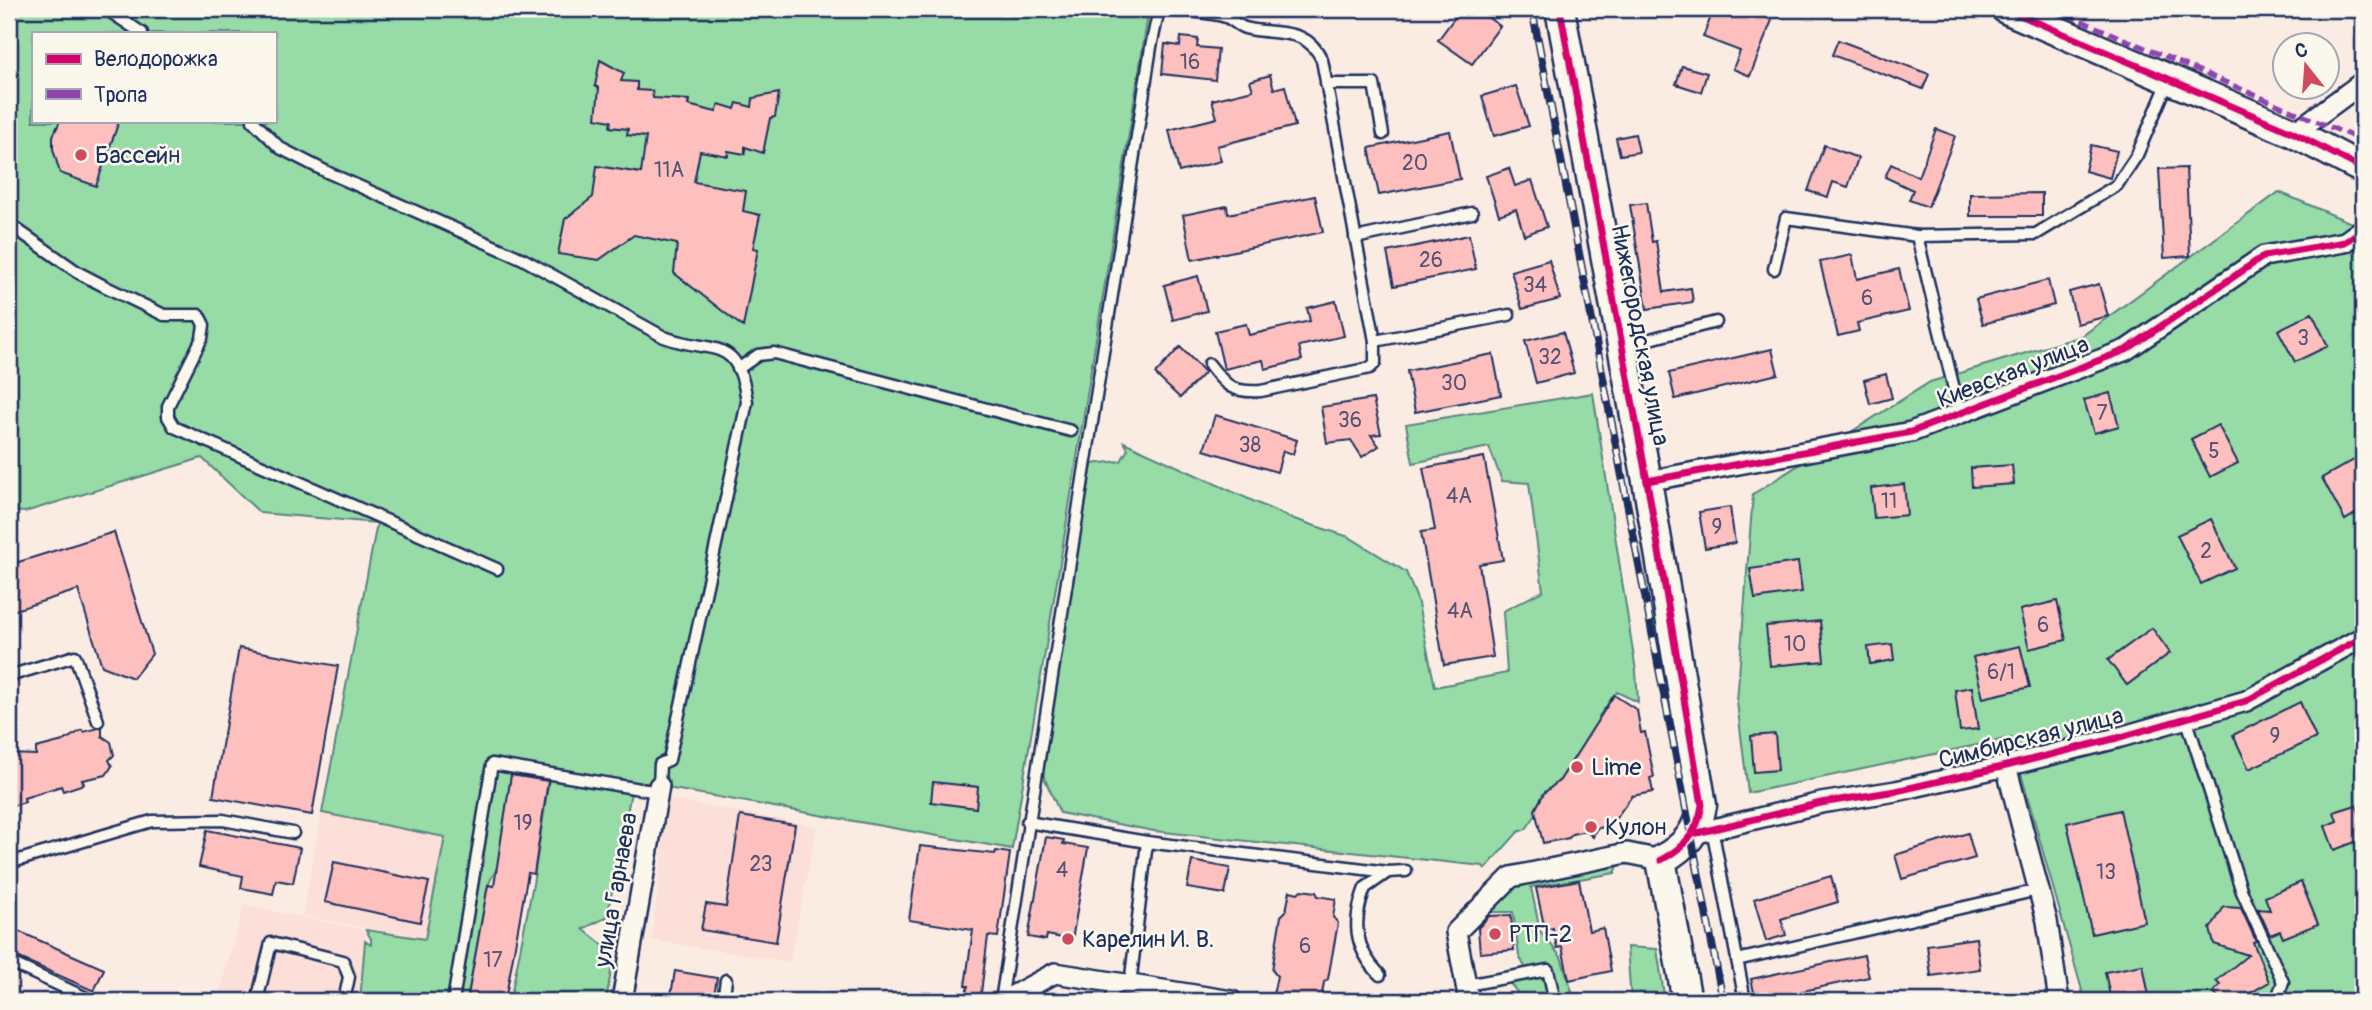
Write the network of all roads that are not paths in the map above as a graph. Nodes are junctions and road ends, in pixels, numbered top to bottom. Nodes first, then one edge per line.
1 (106, 9) edge
2 (1159, 9) edge
3 (1177, 9) edge
4 (1560, 9) edge
5 (2006, 9) edge
6 (140, 32) edge
7 (2169, 79) junction
8 (2363, 82) edge
9 (1326, 84) junction
10 (254, 122) edge
11 (2294, 133) junction
12 (1382, 134) dead end
13 (2363, 169) edge
14 (1472, 213) dead end
15 (9, 224) edge
16 (2363, 229) edge
17 (1917, 236) junction
18 (1355, 237) junction
19 (1774, 269) dead end
20 (1509, 315) dead end
21 (1716, 322) dead end
22 (1376, 341) junction
23 (1622, 346) junction
24 (1209, 364) dead end
25 (738, 369) junction
26 (1959, 414) junction
27 (1071, 431) dead end
28 (1647, 481) junction
29 (497, 569) dead end
30 (2363, 637) edge
31 (9, 676) edge
32 (98, 721) dead end
33 (2189, 727) dead end
34 (2006, 766) junction
35 (658, 789) junction
36 (1027, 822) junction
37 (1702, 831) junction
38 (293, 833) dead end
39 (1147, 842) junction
40 (1661, 860) junction
41 (9, 863) edge
42 (1406, 871) dead end
43 (1388, 872) junction
44 (2038, 890) junction
45 (1737, 960) junction
46 (9, 962) edge
47 (1380, 975) dead end
48 (726, 980) dead end
49 (1118, 990) edge
50 (1468, 993) edge
51 (93, 1001) edge
52 (257, 1001) edge
53 (344, 1001) edge
54 (453, 1001) edge
55 (622, 1001) edge
56 (723, 1001) edge
57 (1002, 1001) edge
58 (1232, 1001) edge
59 (1555, 1001) edge
60 (1687, 1001) edge
61 (1745, 1001) edge
62 (2059, 1001) edge
63 (2277, 1001) edge

1 - 6 lane
2 - 36 lane
3 - 9 lane
4 - 23 street, Нижегородская улица
5 - 7 street
7 - 11 street
7 - 17 lane
8 - 11 street
9 - 12 lane
9 - 18 lane
10 - 25 lane
11 - 13 street
14 - 18 lane
15 - 29 lane
16 - 26 street, Киевская улица
17 - 19 lane
17 - 26 lane
18 - 22 lane
20 - 22 lane
21 - 23 lane
22 - 24 lane
23 - 28 street, Нижегородская улица
25 - 27 lane
25 - 35 lane
26 - 28 street, Киевская улица
28 - 37 street, Нижегородская улица
30 - 34 street, Симбирская улица
31 - 32 lane
33 - 63 lane
34 - 37 street, Симбирская улица
34 - 44 street
35 - 54 lane
35 - 55 street, улица Гарнаева
36 - 39 lane
36 - 57 lane
37 - 40 street
37 - 45 lane
38 - 41 lane
39 - 43 lane
39 - 49 lane
40 - 50 street
40 - 60 street
42 - 43 lane
43 - 47 lane
44 - 45 lane
44 - 62 street
45 - 61 lane
46 - 51 lane
48 - 56 lane
49 - 57 street
49 - 58 street
50 - 59 lane
52 - 53 lane

